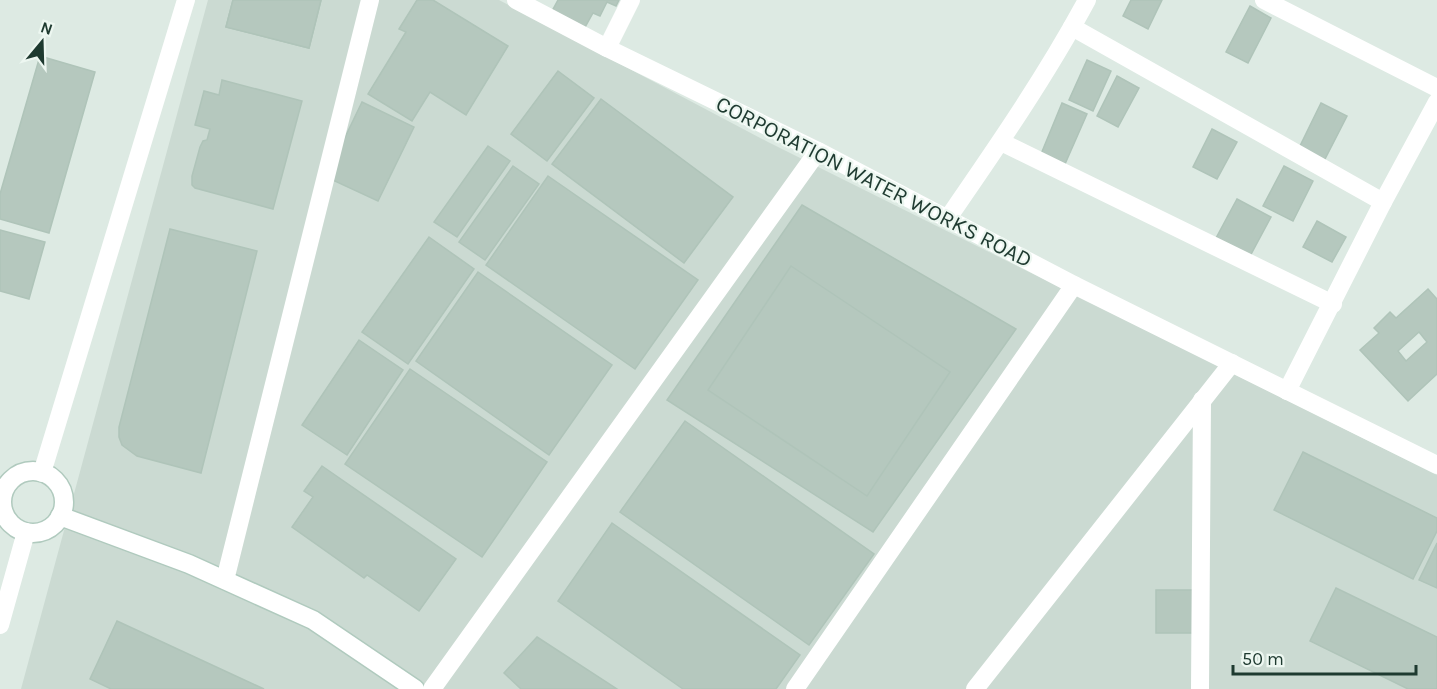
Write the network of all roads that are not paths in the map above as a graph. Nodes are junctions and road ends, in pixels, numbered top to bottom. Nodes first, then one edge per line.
1 (186, 0) edge
2 (370, 0) edge
3 (516, 0) edge
4 (631, 0) edge
5 (1087, 0) edge
6 (1264, 0) edge
7 (1072, 27) junction
8 (607, 48) junction
9 (1437, 88) edge
10 (1437, 102) edge
11 (1001, 142) junction
12 (818, 150) junction
13 (1383, 202) junction
14 (948, 218) junction
15 (1074, 285) junction
16 (1333, 304) junction
17 (1232, 363) junction
18 (1287, 391) junction
19 (1202, 400) junction
20 (1437, 465) edge
21 (42, 473) junction
22 (3, 485) edge
23 (2, 513) edge
24 (60, 516) junction
25 (26, 532) junction
26 (225, 580) junction
27 (0, 625) edge
28 (415, 689) edge
29 (432, 689) edge
30 (795, 689) edge
31 (975, 689) edge
32 (1200, 689) edge

1 - 21 street
2 - 26 street
3 - 8 street, CORPORATION WATER WORKS ROAD
4 - 8 street
5 - 7 street
6 - 9 street
7 - 11 street
7 - 13 street
8 - 12 street, CORPORATION WATER WORKS ROAD
10 - 13 street
11 - 14 street
11 - 16 street
12 - 14 street, CORPORATION WATER WORKS ROAD
12 - 29 street
13 - 16 street
14 - 15 street, CORPORATION WATER WORKS ROAD
15 - 17 street, CORPORATION WATER WORKS ROAD
15 - 30 street
16 - 18 street
17 - 18 street, CORPORATION WATER WORKS ROAD
17 - 19 street
18 - 20 street, CORPORATION WATER WORKS ROAD
19 - 31 street
19 - 32 street
21 - 22 street
21 - 24 street
22 - 23 street
23 - 25 street
24 - 25 street
24 - 26 street
25 - 27 street
26 - 28 street

